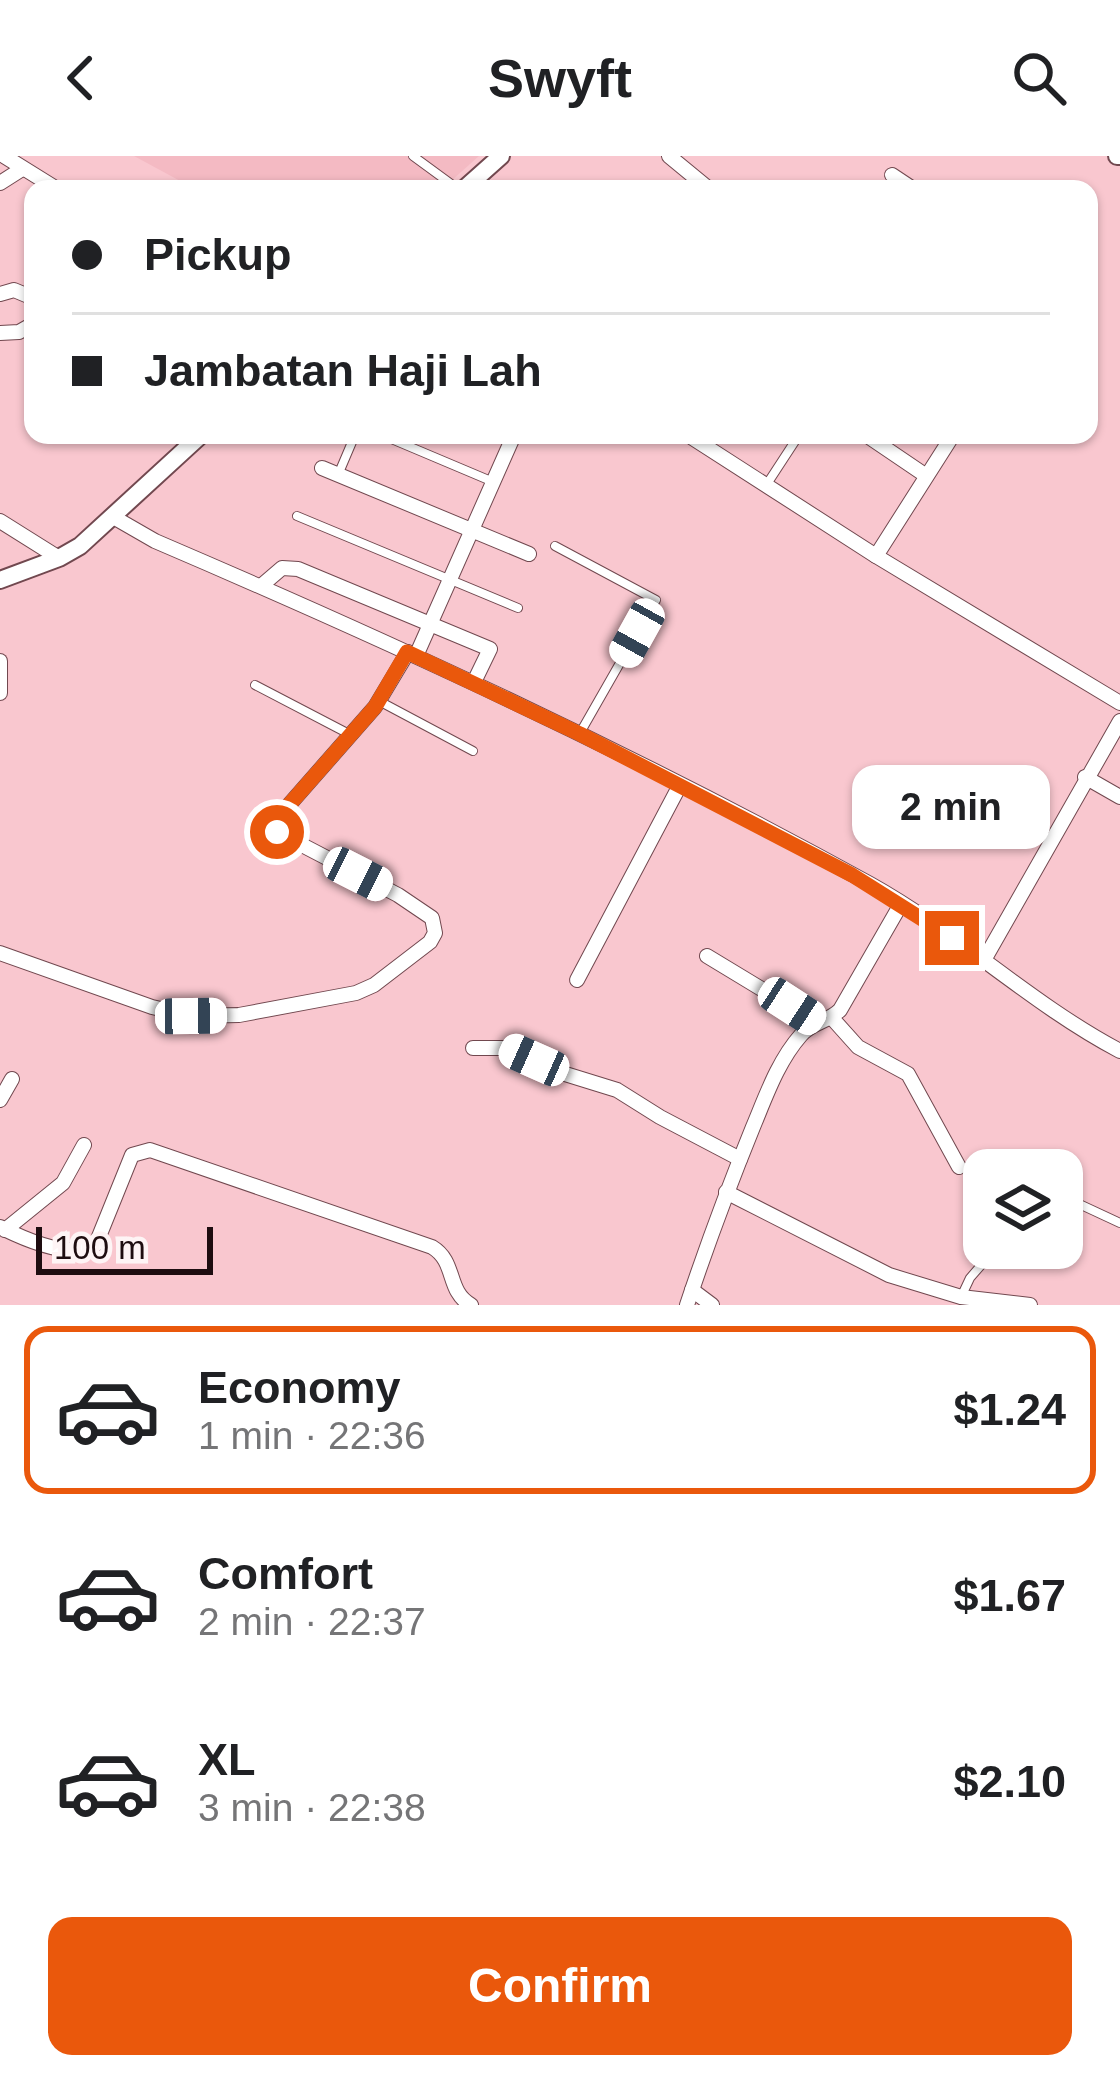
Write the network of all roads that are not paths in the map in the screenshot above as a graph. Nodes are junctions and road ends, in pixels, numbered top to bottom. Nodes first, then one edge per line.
1 (413, 156) edge
2 (501, 156) edge
3 (669, 156) edge
4 (5, 158) edge
5 (22, 170) junction
6 (892, 175) dead end
7 (40, 180) edge
8 (448, 180) edge
9 (472, 180) edge
10 (698, 180) edge
11 (900, 180) edge
12 (0, 183) edge
13 (192, 444) edge
14 (351, 444) edge
15 (403, 444) edge
16 (510, 444) edge
17 (702, 444) edge
18 (793, 444) edge
19 (880, 444) edge
20 (947, 444) edge
21 (322, 468) dead end
22 (338, 475) junction
23 (926, 475) junction
24 (493, 482) junction
25 (766, 485) junction
26 (298, 516) dead end
27 (116, 518) junction
28 (0, 520) edge
29 (470, 530) junction
30 (555, 545) dead end
31 (529, 554) dead end
32 (876, 556) junction
33 (59, 558) junction
34 (0, 580) edge
35 (448, 580) junction
36 (261, 586) junction
37 (518, 608) dead end
38 (431, 623) junction
39 (412, 654) junction
40 (0, 662) edge
41 (474, 682) junction
42 (255, 686) dead end
43 (0, 693) edge
44 (380, 701) junction
45 (1120, 703) edge
46 (1120, 721) edge
47 (580, 734) junction
48 (352, 735) junction
49 (473, 751) dead end
50 (1085, 777) junction
51 (680, 785) junction
52 (1120, 797) edge
53 (901, 904) junction
54 (0, 953) edge
55 (707, 956) dead end
56 (984, 960) junction
57 (577, 980) dead end
58 (824, 1020) junction
59 (1118, 1044) edge
60 (473, 1048) dead end
61 (12, 1079) dead end
62 (0, 1100) edge
63 (84, 1145) dead end
64 (740, 1159) junction
65 (958, 1167) dead end
66 (726, 1192) junction
67 (1083, 1205) edge
68 (1120, 1222) edge
69 (2, 1228) edge
70 (978, 1269) edge
71 (689, 1298) edge
72 (959, 1301) edge
73 (471, 1305) edge
74 (712, 1305) edge
75 (1030, 1305) edge

1 - 8 lane
2 - 9 street
3 - 10 street
4 - 5 street
5 - 7 street
5 - 12 street
6 - 11 street
13 - 27 street
14 - 22 lane
15 - 24 lane
16 - 24 street
17 - 25 street
18 - 25 lane
19 - 23 street
20 - 23 street
21 - 22 street
22 - 29 street
23 - 32 street
24 - 29 street
25 - 32 street
26 - 35 lane
27 - 33 street
27 - 36 street
28 - 33 street
29 - 31 street
29 - 35 street
30 - 47 lane
32 - 45 street
33 - 34 street
35 - 37 lane
35 - 38 street
36 - 38 street
36 - 39 street
38 - 39 street
38 - 41 street
39 - 41 street
39 - 44 street
40 - 43 street
41 - 47 street
42 - 48 lane
44 - 48 street
44 - 49 lane
46 - 50 street
47 - 51 street
48 - 54 street
50 - 52 street
50 - 56 street
51 - 53 street
51 - 57 street
53 - 56 street
53 - 58 street
55 - 58 street
56 - 59 street
58 - 64 street
58 - 65 street
60 - 64 street
61 - 62 street
63 - 69 street
64 - 66 street
66 - 71 street
66 - 72 street
67 - 68 lane
69 - 73 street
70 - 72 lane
71 - 74 street
72 - 75 street

